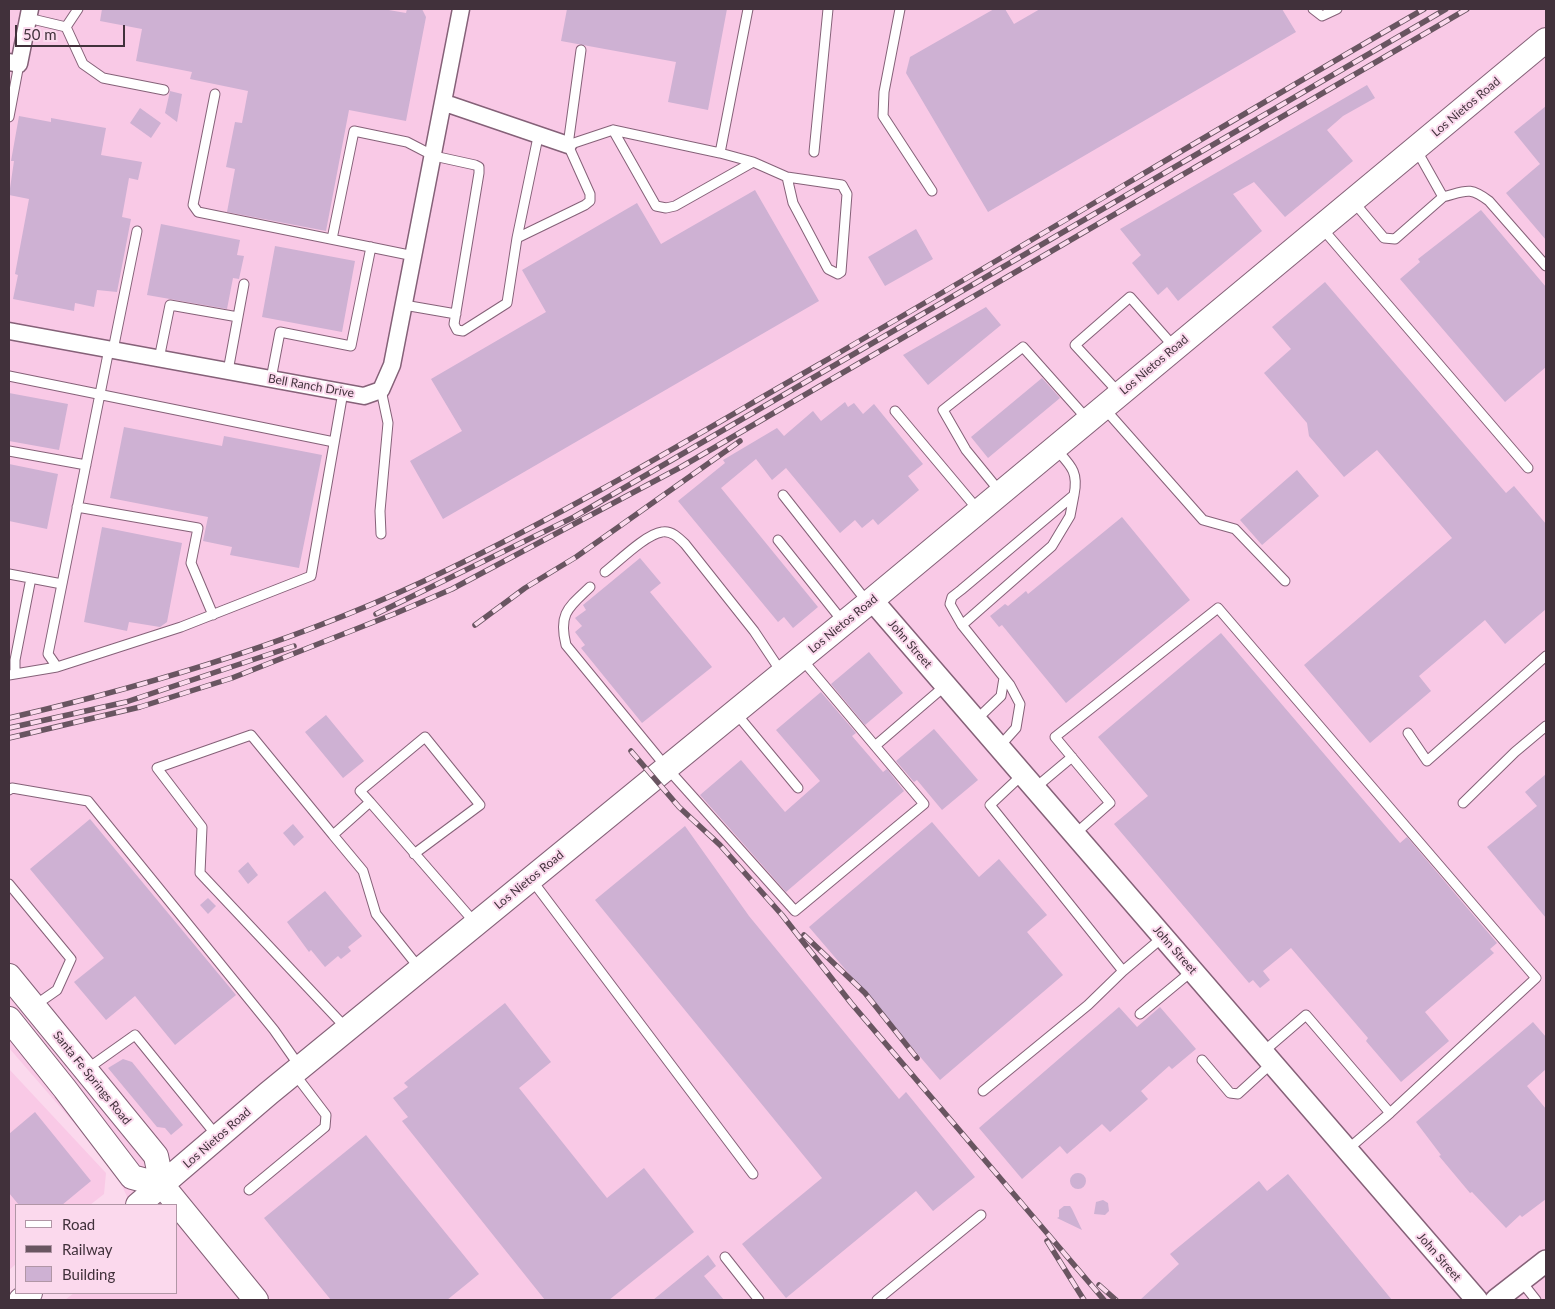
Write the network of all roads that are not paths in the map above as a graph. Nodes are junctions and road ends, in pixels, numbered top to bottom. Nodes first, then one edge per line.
1 (78, 9) edge
2 (461, 9) edge
3 (748, 9) edge
4 (828, 9) edge
5 (900, 9) edge
6 (1313, 9) edge
7 (1337, 9) edge
8 (29, 13) edge
9 (66, 27) junction
10 (1544, 46) edge
11 (581, 50) dead end
12 (14, 63) edge
13 (164, 90) dead end
14 (215, 94) dead end
15 (445, 103) junction
16 (9, 117) edge
17 (613, 130) junction
18 (538, 137) junction
19 (568, 146) junction
20 (1416, 148) junction
21 (814, 152) dead end
22 (720, 153) junction
23 (434, 156) junction
24 (753, 162) junction
25 (787, 177) junction
26 (932, 191) dead end
27 (1443, 197) junction
28 (1353, 201) junction
29 (1321, 227) junction
30 (137, 231) dead end
31 (517, 238) junction
32 (332, 239) junction
33 (371, 247) junction
34 (414, 256) junction
35 (1546, 266) edge
36 (244, 284) dead end
37 (404, 305) junction
38 (456, 314) junction
39 (238, 317) junction
40 (9, 331) edge
41 (1176, 348) junction
42 (111, 350) junction
43 (159, 359) junction
44 (228, 371) junction
45 (9, 376) edge
46 (271, 379) junction
47 (381, 390) junction
48 (343, 392) junction
49 (100, 396) junction
50 (1104, 407) junction
51 (895, 411) dead end
52 (334, 442) junction
53 (1055, 448) junction
54 (9, 451) edge
55 (86, 465) junction
56 (1528, 468) dead end
57 (1001, 493) junction
58 (783, 495) dead end
59 (1074, 495) junction
60 (77, 507) junction
61 (980, 511) junction
62 (380, 534) dead end
63 (778, 540) dead end
64 (605, 572) dead end
65 (9, 574) edge
66 (31, 578) junction
67 (1284, 581) dead end
68 (62, 584) junction
69 (590, 587) dead end
70 (870, 601) junction
71 (213, 614) junction
72 (844, 623) junction
73 (962, 625) junction
74 (1546, 656) edge
75 (801, 658) junction
76 (57, 667) junction
77 (782, 673) junction
78 (12, 674) edge
79 (1004, 678) junction
80 (946, 685) junction
81 (735, 712) junction
82 (976, 720) junction
83 (1546, 726) edge
84 (1408, 733) dead end
85 (875, 746) junction
86 (999, 747) junction
87 (1072, 757) junction
88 (667, 768) junction
89 (1029, 781) junction
90 (798, 788) dead end
91 (9, 790) edge
92 (370, 802) junction
93 (1463, 803) dead end
94 (1075, 834) junction
95 (333, 835) junction
96 (414, 854) junction
97 (531, 879) junction
98 (9, 884) edge
99 (476, 924) junction
100 (1163, 937) junction
101 (420, 969) junction
102 (1123, 970) junction
103 (1192, 970) junction
104 (9, 976) edge
105 (33, 1006) junction
106 (1140, 1014) dead end
107 (10, 1021) edge
108 (347, 1029) junction
109 (1268, 1058) junction
110 (1202, 1060) dead end
111 (85, 1070) junction
112 (297, 1070) junction
113 (983, 1091) dead end
114 (1390, 1113) junction
115 (217, 1136) junction
116 (1347, 1150) junction
117 (753, 1174) dead end
118 (162, 1185) junction
119 (249, 1190) dead end
120 (139, 1204) edge
121 (178, 1204) edge
122 (178, 1205) edge
123 (981, 1215) dead end
124 (724, 1257) dead end
125 (1546, 1261) edge
126 (1521, 1281) junction
127 (256, 1300) edge
128 (759, 1300) edge
129 (877, 1300) edge
130 (1477, 1300) edge
131 (1496, 1300) edge
132 (1536, 1300) edge

1 - 9 lane
2 - 15 street
3 - 22 lane
4 - 21 lane
5 - 26 lane
6 - 7 lane
8 - 9 lane
8 - 12 street
9 - 13 lane
10 - 20 main road, Los Nietos Road
11 - 19 lane
12 - 16 lane
14 - 32 lane
15 - 18 street
15 - 23 street
17 - 19 lane
17 - 22 lane
17 - 24 lane
18 - 19 street
18 - 31 lane
19 - 31 lane
20 - 27 lane
20 - 28 main road, Los Nietos Road
22 - 24 lane
23 - 32 lane
23 - 34 street
23 - 38 lane
24 - 25 lane
25 - 25 lane
27 - 28 lane
27 - 35 lane
28 - 29 main road, Los Nietos Road
29 - 41 main road, Los Nietos Road
29 - 56 lane
30 - 42 lane
31 - 38 lane
32 - 33 lane
33 - 34 lane
33 - 46 lane
34 - 37 street
36 - 39 lane
37 - 38 lane
37 - 47 street
39 - 43 lane
39 - 44 lane
40 - 42 street, Bell Ranch Drive
41 - 50 main road, Los Nietos Road
41 - 50 lane
42 - 43 street, Bell Ranch Drive
42 - 49 lane
43 - 44 street, Bell Ranch Drive
44 - 46 street, Bell Ranch Drive
45 - 49 lane
46 - 48 street, Bell Ranch Drive
47 - 48 street, Bell Ranch Drive
47 - 62 lane
48 - 52 lane
49 - 52 lane
49 - 55 lane
50 - 53 main road, Los Nietos Road
50 - 57 lane
50 - 67 lane
51 - 61 lane
52 - 71 lane
53 - 57 main road, Los Nietos Road
53 - 59 lane
54 - 55 lane
55 - 60 lane
57 - 61 main road, Los Nietos Road
58 - 70 lane
59 - 73 lane
59 - 73 lane
60 - 68 lane
60 - 71 lane
61 - 70 main road, Los Nietos Road
63 - 72 lane
64 - 77 lane
65 - 66 lane
66 - 68 lane
66 - 78 lane
68 - 76 lane
69 - 88 lane
70 - 72 main road, Los Nietos Road
70 - 80 street, John Street
71 - 76 lane
72 - 75 main road, Los Nietos Road
73 - 79 lane
74 - 84 lane
75 - 77 main road, Los Nietos Road
75 - 85 lane
76 - 78 lane
77 - 81 main road, Los Nietos Road
79 - 82 lane
79 - 86 lane
80 - 82 street, John Street
80 - 85 lane
81 - 88 main road, Los Nietos Road
81 - 90 lane
82 - 86 street, John Street
83 - 93 lane
85 - 88 lane
86 - 89 street, John Street
87 - 89 lane
87 - 94 lane
87 - 114 lane
88 - 97 main road, Los Nietos Road
89 - 94 street, John Street
89 - 102 lane
91 - 112 lane
92 - 95 lane
92 - 96 lane
92 - 96 lane
94 - 100 street, John Street
95 - 101 lane
95 - 108 lane
96 - 99 lane
97 - 99 main road, Los Nietos Road
97 - 117 lane
98 - 105 lane
99 - 101 main road, Los Nietos Road
100 - 102 lane
100 - 103 street, John Street
101 - 108 main road, Los Nietos Road
102 - 113 lane
103 - 106 lane
103 - 109 street, John Street
104 - 105 main road, Santa Fe Springs Road
105 - 107 main road
105 - 111 main road, Santa Fe Springs Road
107 - 118 main road
108 - 112 main road, Los Nietos Road
109 - 110 lane
109 - 114 lane
109 - 116 street, John Street
111 - 115 lane
111 - 118 main road, Santa Fe Springs Road
112 - 115 main road, Los Nietos Road
112 - 119 lane
114 - 116 lane
115 - 118 main road, Los Nietos Road
116 - 130 street, John Street
118 - 120 main road, Los Nietos Road
118 - 121 main road, Santa Fe Springs Road
122 - 127 main road, Santa Fe Springs Road
123 - 129 lane
124 - 128 lane
125 - 126 street
126 - 131 street
126 - 132 lane

